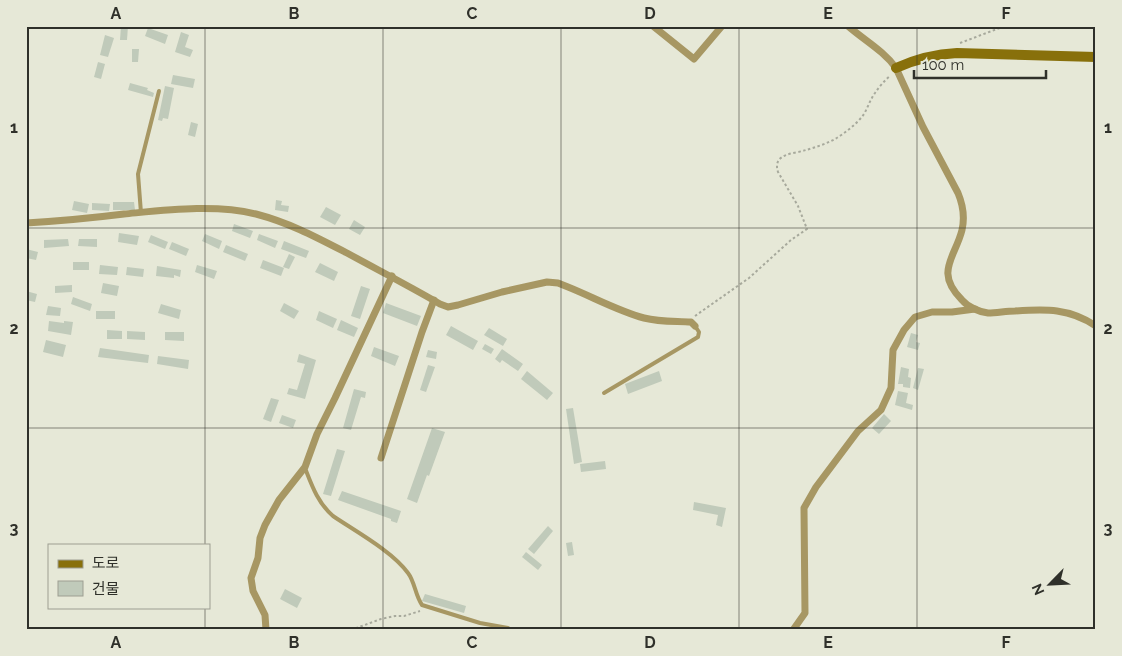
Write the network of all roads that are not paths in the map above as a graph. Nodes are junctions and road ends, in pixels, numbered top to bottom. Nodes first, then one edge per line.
1 (653, 26) edge
2 (722, 26) edge
3 (848, 26) edge
4 (1096, 57) edge
5 (896, 68) junction
6 (159, 91) dead end
7 (141, 212) junction
8 (26, 223) edge
9 (392, 276) junction
10 (434, 300) junction
11 (976, 309) junction
12 (695, 326) joint
13 (1096, 326) edge
14 (604, 393) dead end
15 (381, 458) dead end
16 (305, 467) junction
17 (266, 630) edge
18 (510, 630) edge
19 (793, 630) edge

1 - 2 street
3 - 5 street
4 - 5 street
5 - 11 street
6 - 7 lane
7 - 8 street
7 - 9 street
9 - 10 street
9 - 16 street
10 - 12 street
10 - 15 street
11 - 13 street
11 - 19 street
12 - 14 lane
16 - 17 street
16 - 18 lane

